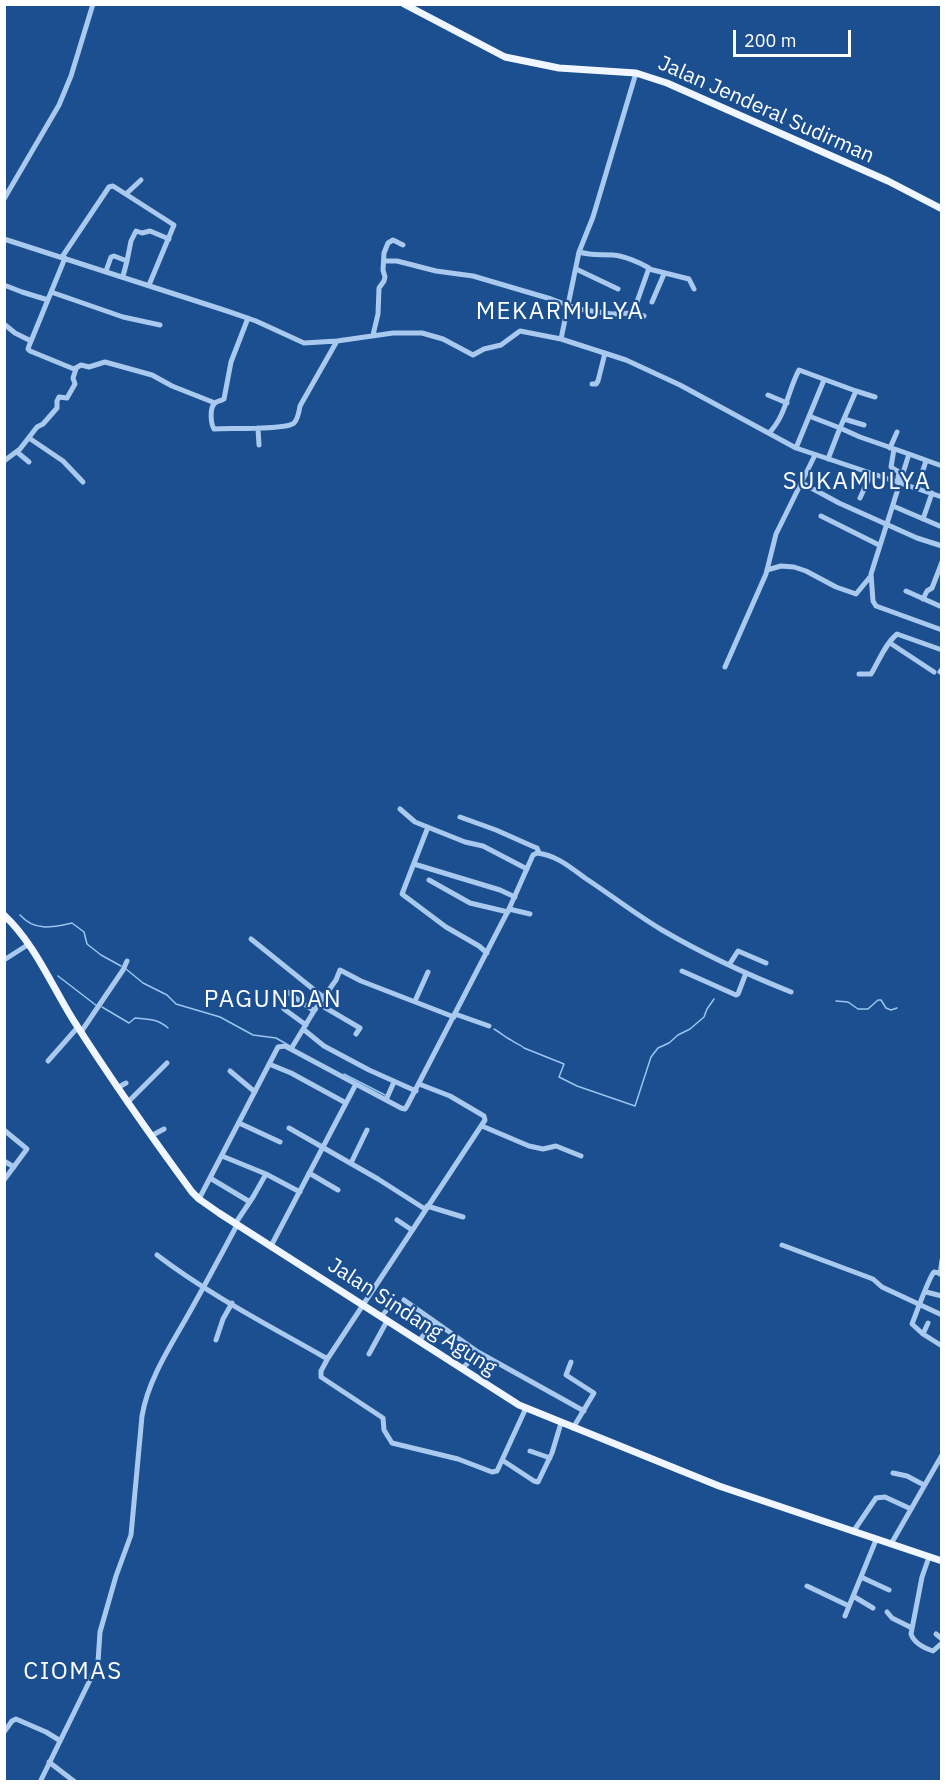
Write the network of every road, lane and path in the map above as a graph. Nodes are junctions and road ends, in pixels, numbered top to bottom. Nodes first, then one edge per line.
1 (93, 4) edge
2 (404, 4) edge
3 (636, 73) junction
4 (141, 180) dead end
5 (126, 194) junction
6 (4, 199) edge
7 (942, 209) edge
8 (4, 239) edge
9 (169, 239) junction
10 (403, 245) dead end
11 (579, 252) junction
12 (63, 257) junction
13 (127, 261) junction
14 (385, 261) junction
15 (576, 269) junction
16 (649, 269) junction
17 (106, 271) junction
18 (664, 274) junction
19 (123, 276) junction
20 (4, 285) edge
21 (149, 285) junction
22 (618, 289) dead end
23 (694, 289) dead end
24 (51, 292) junction
25 (48, 300) junction
26 (652, 302) dead end
27 (567, 304) junction
28 (633, 313) junction
29 (644, 316) dead end
30 (248, 318) junction
31 (4, 324) edge
32 (160, 325) dead end
33 (373, 335) junction
34 (561, 339) junction
35 (31, 341) junction
36 (337, 341) junction
37 (605, 353) junction
38 (76, 369) junction
39 (824, 380) junction
40 (592, 384) dead end
41 (856, 391) junction
42 (768, 394) dead end
43 (875, 398) dead end
44 (215, 403) junction
45 (787, 403) junction
46 (809, 416) junction
47 (844, 419) junction
48 (864, 425) dead end
49 (258, 428) junction
50 (840, 428) junction
51 (897, 432) dead end
52 (769, 434) junction
53 (29, 438) junction
54 (259, 445) dead end
55 (796, 448) junction
56 (892, 449) junction
57 (17, 452) junction
58 (909, 454) junction
59 (815, 455) junction
60 (828, 459) junction
61 (4, 461) edge
62 (926, 461) junction
63 (29, 462) dead end
64 (942, 466) edge
65 (871, 474) junction
66 (83, 482) dead end
67 (901, 482) junction
68 (802, 483) junction
69 (917, 488) junction
70 (932, 494) junction
71 (942, 496) edge
72 (860, 498) dead end
73 (893, 506) junction
74 (821, 516) dead end
75 (923, 519) junction
76 (886, 524) junction
77 (942, 527) edge
78 (879, 545) junction
79 (942, 546) edge
80 (942, 562) edge
81 (767, 570) junction
82 (871, 575) junction
83 (906, 591) dead end
84 (923, 599) junction
85 (942, 607) edge
86 (942, 630) edge
87 (890, 643) junction
88 (942, 650) edge
89 (725, 667) dead end
90 (938, 671) edge
91 (859, 674) dead end
92 (400, 809) dead end
93 (460, 817) dead end
94 (428, 826) junction
95 (539, 853) junction
96 (414, 864) junction
97 (527, 869) junction
98 (429, 880) dead end
99 (515, 897) junction
100 (509, 911) junction
101 (530, 914) dead end
102 (4, 915) edge
103 (251, 939) dead end
104 (28, 944) junction
105 (487, 953) junction
106 (4, 960) edge
107 (127, 961) dead end
108 (766, 963) dead end
109 (729, 965) junction
110 (682, 971) dead end
111 (428, 972) dead end
112 (746, 973) junction
113 (286, 991) dead end
114 (790, 992) dead end
115 (323, 997) junction
116 (415, 1001) junction
117 (319, 1004) junction
118 (284, 1009) dead end
119 (314, 1011) junction
120 (454, 1016) junction
121 (489, 1026) dead end
122 (305, 1027) junction
123 (79, 1030) junction
124 (356, 1034) dead end
125 (291, 1049) junction
126 (48, 1061) dead end
127 (167, 1063) dead end
128 (269, 1064) junction
129 (230, 1071) dead end
130 (394, 1082) junction
131 (126, 1083) dead end
132 (356, 1084) junction
133 (419, 1084) junction
134 (117, 1088) junction
135 (416, 1091) junction
136 (255, 1092) junction
137 (387, 1098) junction
138 (127, 1102) junction
139 (346, 1103) junction
140 (240, 1123) junction
141 (482, 1126) junction
142 (289, 1128) dead end
143 (164, 1129) dead end
144 (4, 1130) edge
145 (367, 1130) dead end
146 (151, 1136) junction
147 (280, 1142) dead end
148 (323, 1147) junction
149 (222, 1156) junction
150 (581, 1156) dead end
151 (4, 1161) edge
152 (351, 1163) junction
153 (14, 1167) junction
154 (309, 1173) junction
155 (266, 1174) junction
156 (210, 1178) junction
157 (4, 1180) edge
158 (338, 1190) dead end
159 (300, 1192) junction
160 (199, 1199) junction
161 (250, 1202) junction
162 (426, 1208) junction
163 (463, 1217) dead end
164 (397, 1220) dead end
165 (236, 1225) junction
166 (412, 1230) junction
167 (782, 1245) dead end
168 (271, 1246) junction
169 (157, 1255) dead end
170 (942, 1260) edge
171 (940, 1274) edge
172 (204, 1287) junction
173 (926, 1292) junction
174 (942, 1296) edge
175 (404, 1300) dead end
176 (394, 1301) dead end
177 (232, 1303) junction
178 (362, 1304) junction
179 (920, 1305) junction
180 (942, 1316) edge
181 (384, 1319) junction
182 (434, 1322) junction
183 (928, 1323) dead end
184 (922, 1334) junction
185 (216, 1340) dead end
186 (419, 1341) junction
187 (942, 1346) edge
188 (478, 1352) junction
189 (369, 1354) dead end
190 (327, 1358) junction
191 (571, 1362) dead end
192 (462, 1369) junction
193 (526, 1408) junction
194 (584, 1411) junction
195 (561, 1423) junction
196 (573, 1428) junction
197 (530, 1451) dead end
198 (942, 1455) edge
199 (550, 1458) junction
200 (501, 1460) junction
201 (893, 1473) dead end
202 (924, 1485) junction
203 (911, 1509) junction
204 (853, 1532) junction
205 (876, 1540) junction
206 (891, 1544) junction
207 (929, 1557) junction
208 (942, 1561) edge
209 (861, 1577) junction
210 (807, 1586) dead end
211 (890, 1590) dead end
212 (853, 1596) junction
213 (849, 1606) junction
214 (873, 1608) dead end
215 (887, 1612) dead end
216 (845, 1616) dead end
217 (912, 1628) junction
218 (942, 1643) edge
219 (4, 1732) edge
220 (59, 1740) junction
221 (49, 1762) junction
222 (40, 1782) edge
223 (75, 1782) edge

1 - 6 street
2 - 3 main road, Jalan Jenderal Sudirman
3 - 7 main road, Jalan Jenderal Sudirman
3 - 11 street
4 - 5 street
5 - 9 street
5 - 12 street
8 - 12 street
9 - 13 street
9 - 21 street
10 - 14 street
11 - 15 street
11 - 16 street
12 - 17 street
12 - 24 street
13 - 17 street
13 - 19 street
14 - 27 street
14 - 33 street
15 - 22 street
15 - 27 street
16 - 18 street
16 - 28 street
17 - 19 street
18 - 23 street
18 - 26 street
19 - 21 street
20 - 25 street
21 - 30 street
24 - 25 street
24 - 32 street
25 - 35 street
27 - 28 street
27 - 34 street
28 - 29 street
30 - 36 street
30 - 44 street
31 - 35 street
33 - 34 street
33 - 36 street
34 - 37 street
35 - 38 street
36 - 49 street
37 - 40 street
37 - 52 street
38 - 44 street
38 - 53 street
39 - 41 street
39 - 45 street
39 - 46 street
41 - 43 street
41 - 47 street
42 - 45 street
44 - 49 street
45 - 52 street
46 - 50 street
46 - 55 street
47 - 48 street
47 - 50 street
49 - 54 street
50 - 56 street
50 - 60 street
51 - 56 street
52 - 55 street
53 - 57 street
53 - 66 street
55 - 59 street
56 - 58 street
56 - 67 street
57 - 61 street
57 - 63 street
58 - 62 street
58 - 67 street
59 - 60 street
59 - 68 street
60 - 65 street
62 - 64 street
62 - 69 street
65 - 67 street
65 - 72 street
67 - 69 street
67 - 73 street
68 - 76 street
68 - 81 street
69 - 70 street
70 - 71 street
70 - 75 street
73 - 75 street
73 - 76 street
74 - 78 street
75 - 77 street
76 - 78 street
76 - 79 street
78 - 82 street
80 - 84 street
81 - 82 street
81 - 89 street
82 - 86 street
83 - 84 street
84 - 85 street
87 - 88 street
87 - 90 street
87 - 91 street
92 - 94 street
93 - 95 street
94 - 96 street
94 - 97 street
95 - 97 street
95 - 109 street
96 - 99 street
96 - 105 street
97 - 99 street
98 - 100 street
99 - 100 street
100 - 101 street
100 - 105 street
102 - 104 main road, Jalan Sindang Agung
103 - 115 street
104 - 106 street
104 - 123 main road, Jalan Sindang Agung
105 - 120 street
107 - 123 street
108 - 109 street
109 - 112 street
110 - 112 street
111 - 116 street
112 - 114 street
113 - 119 street
115 - 116 street
115 - 117 street
116 - 120 street
117 - 119 street
117 - 124 street
118 - 122 street
119 - 122 street
120 - 121 street
120 - 133 street
122 - 125 street
122 - 130 street
123 - 126 street
123 - 134 main road, Jalan Sindang Agung
125 - 128 street
125 - 132 street
127 - 138 street
128 - 136 street
128 - 139 street
129 - 136 street
130 - 135 street
130 - 137 street
131 - 134 street
132 - 137 street
132 - 139 street
133 - 135 street
133 - 141 street
134 - 138 main road, Jalan Sindang Agung
135 - 137 street
136 - 140 street
138 - 146 main road, Jalan Sindang Agung
139 - 148 street
140 - 147 street
140 - 149 street
141 - 150 street
141 - 162 street
142 - 148 street
143 - 146 street
144 - 153 street
145 - 152 street
146 - 160 main road, Jalan Sindang Agung
148 - 152 street
148 - 154 street
149 - 155 street
149 - 156 street
151 - 153 street
152 - 162 street
153 - 157 street
154 - 158 street
154 - 159 street
155 - 159 street
155 - 161 street
156 - 160 street
156 - 161 street
159 - 168 street
160 - 165 main road, Jalan Sindang Agung
161 - 165 street
162 - 163 street
162 - 166 street
164 - 166 street
165 - 168 main road, Jalan Sindang Agung
165 - 172 street
166 - 178 street
167 - 179 street
168 - 178 main road, Jalan Sindang Agung
169 - 172 street
170 - 171 street
171 - 173 street
172 - 177 street
172 - 220 street
173 - 174 street
173 - 179 street
175 - 182 street
176 - 181 street
177 - 185 street
177 - 190 street
178 - 181 main road, Jalan Sindang Agung
178 - 190 street
179 - 180 street
179 - 184 street
181 - 186 main road, Jalan Sindang Agung
181 - 189 street
182 - 186 street
182 - 188 street
183 - 184 street
184 - 187 street
186 - 192 main road, Jalan Sindang Agung
188 - 192 street
188 - 194 street
190 - 200 street
191 - 194 street
192 - 193 main road, Jalan Sindang Agung
193 - 195 main road, Jalan Sindang Agung
193 - 200 street
194 - 196 street
195 - 196 main road, Jalan Sindang Agung
195 - 199 street
196 - 204 main road, Jalan Sindang Agung
197 - 199 street
198 - 202 street
199 - 200 street
201 - 202 street
202 - 203 street
203 - 204 street
203 - 206 street
204 - 205 main road, Jalan Sindang Agung
205 - 206 main road, Jalan Sindang Agung
205 - 209 street
206 - 207 main road, Jalan Sindang Agung
207 - 208 main road, Jalan Sindang Agung
207 - 217 street
209 - 211 street
209 - 212 street
210 - 213 street
212 - 213 street
212 - 214 street
213 - 216 street
215 - 217 street
217 - 218 street
219 - 220 street
220 - 221 street
221 - 222 street
221 - 223 street

